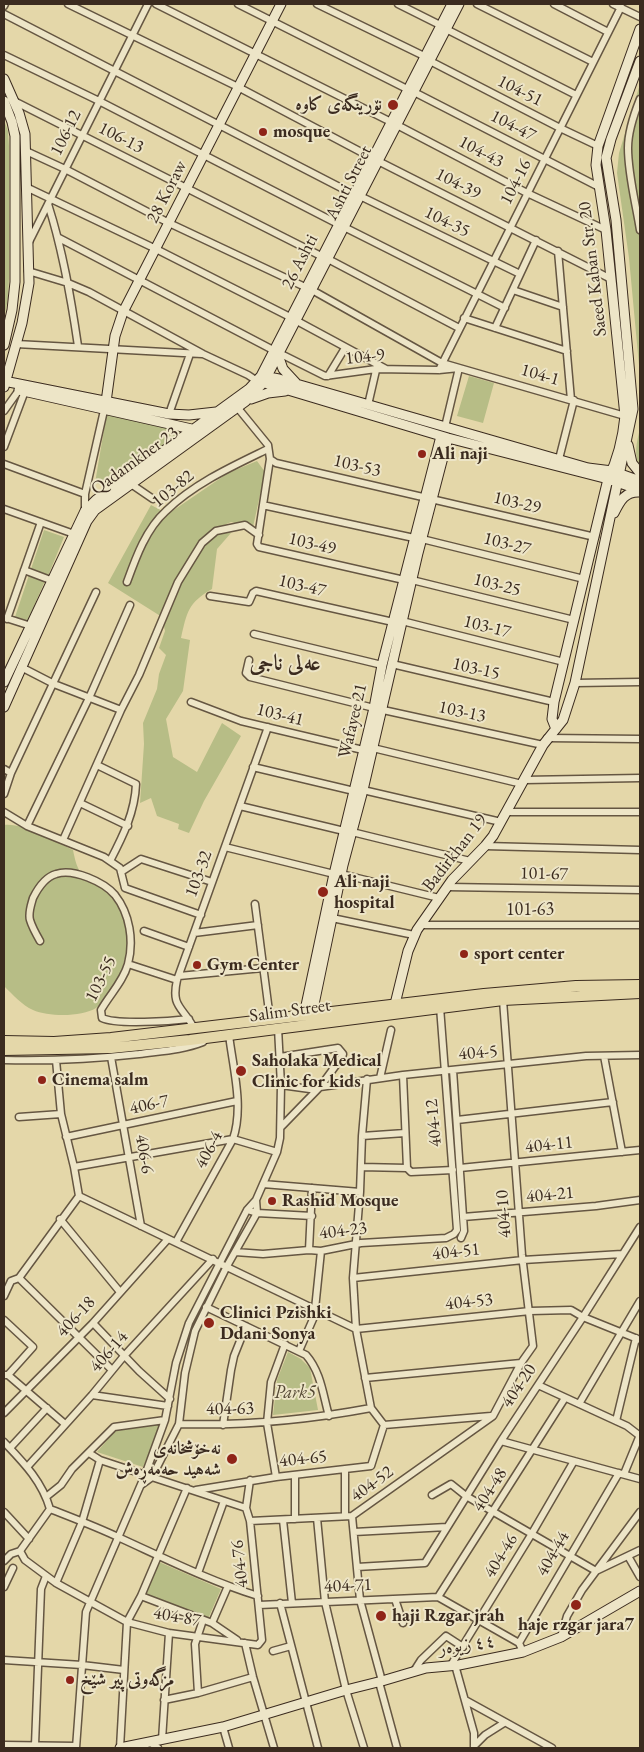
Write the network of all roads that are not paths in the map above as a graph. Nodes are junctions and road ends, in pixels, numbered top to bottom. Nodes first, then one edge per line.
1 (68, 4) edge
2 (148, 4) edge
3 (156, 4) edge
4 (238, 4) edge
5 (281, 4) edge
6 (317, 4) edge
7 (398, 4) edge
8 (452, 4) edge
9 (459, 4) edge
10 (477, 4) edge
11 (554, 4) edge
12 (613, 4) edge
13 (621, 7) junction
14 (4, 14) edge
15 (640, 17) edge
16 (272, 20) junction
17 (443, 27) junction
18 (640, 29) edge
19 (608, 32) junction
20 (131, 36) junction
21 (256, 53) junction
22 (4, 55) edge
23 (427, 58) junction
24 (640, 61) edge
25 (593, 62) junction
26 (114, 70) junction
27 (4, 79) edge
28 (238, 87) junction
29 (410, 91) junction
30 (576, 96) junction
31 (640, 99) edge
32 (4, 101) edge
33 (99, 101) junction
34 (14, 102) junction
35 (394, 123) junction
36 (220, 125) junction
37 (560, 128) junction
38 (82, 135) junction
39 (598, 146) junction
40 (26, 151) junction
41 (204, 156) junction
42 (544, 158) junction
43 (375, 159) junction
44 (65, 169) junction
45 (599, 187) junction
46 (26, 188) junction
47 (187, 188) junction
48 (527, 193) junction
49 (357, 195) junction
50 (637, 195) edge
51 (50, 201) junction
52 (169, 222) junction
53 (341, 225) junction
54 (510, 227) junction
55 (606, 230) junction
56 (640, 230) edge
57 (59, 238) junction
58 (536, 240) junction
59 (28, 244) junction
60 (156, 249) junction
61 (558, 251) junction
62 (325, 258) junction
63 (493, 261) junction
64 (28, 271) junction
65 (520, 274) junction
66 (612, 279) junction
67 (140, 281) junction
68 (68, 283) junction
69 (309, 289) junction
70 (513, 290) junction
71 (476, 294) junction
72 (563, 307) junction
73 (505, 308) junction
74 (124, 312) junction
75 (464, 318) junction
76 (293, 319) junction
77 (459, 328) junction
78 (495, 328) junction
79 (5, 333) edge
80 (16, 344) junction
81 (4, 345) edge
82 (78, 346) junction
83 (345, 348) junction
84 (113, 350) junction
85 (277, 352) junction
86 (567, 352) junction
87 (190, 354) junction
88 (203, 354) junction
89 (445, 364) junction
90 (377, 367) junction
91 (459, 368) junction
92 (439, 370) junction
93 (328, 376) junction
94 (262, 379) junction
95 (5, 384) edge
96 (295, 388) junction
97 (22, 390) junction
98 (572, 400) junction
99 (246, 401) junction
100 (105, 405) junction
101 (368, 405) junction
102 (238, 407) junction
103 (4, 410) edge
104 (221, 411) junction
105 (169, 414) junction
106 (625, 416) junction
107 (445, 427) junction
108 (199, 430) junction
109 (625, 436) junction
110 (445, 437) junction
111 (4, 447) edge
112 (268, 447) junction
113 (559, 459) junction
114 (273, 461) junction
115 (4, 464) edge
116 (588, 468) junction
117 (579, 473) junction
118 (640, 474) edge
119 (614, 477) junction
120 (640, 481) edge
121 (131, 484) junction
122 (640, 491) edge
123 (85, 494) junction
124 (605, 497) junction
125 (429, 498) junction
126 (153, 500) dead end
127 (265, 506) junction
128 (4, 509) edge
129 (85, 511) junction
130 (41, 522) junction
131 (608, 527) junction
132 (74, 534) junction
133 (259, 535) junction
134 (595, 537) junction
135 (418, 538) junction
136 (24, 570) junction
137 (584, 579) junction
138 (53, 580) junction
139 (408, 580) junction
140 (127, 582) dead end
141 (96, 592) dead end
142 (210, 596) dead end
143 (130, 605) dead end
144 (6, 618) edge
145 (574, 620) junction
146 (398, 622) junction
147 (30, 626) junction
148 (254, 634) dead end
149 (249, 660) dead end
150 (564, 662) junction
151 (387, 665) junction
152 (21, 667) junction
153 (6, 669) edge
154 (4, 682) edge
155 (640, 682) edge
156 (574, 683) junction
157 (54, 684) junction
158 (89, 698) junction
159 (191, 702) dead end
160 (554, 702) junction
161 (4, 707) edge
162 (378, 709) junction
163 (121, 710) junction
164 (268, 727) junction
165 (556, 729) junction
166 (640, 739) edge
167 (545, 742) junction
168 (368, 749) junction
169 (97, 765) junction
170 (253, 767) junction
171 (4, 769) edge
172 (11, 773) junction
173 (640, 778) edge
174 (523, 782) junction
175 (358, 790) junction
176 (4, 794) edge
177 (80, 803) junction
178 (240, 806) junction
179 (4, 812) edge
180 (506, 812) junction
181 (640, 812) edge
182 (500, 822) junction
183 (27, 826) junction
184 (128, 826) junction
185 (348, 832) junction
186 (63, 840) junction
187 (485, 846) junction
188 (225, 847) junction
189 (640, 850) edge
190 (110, 861) junction
191 (470, 861) junction
192 (121, 872) junction
193 (338, 874) junction
194 (212, 882) junction
195 (447, 887) junction
196 (640, 890) edge
197 (439, 898) junction
198 (255, 904) dead end
199 (201, 915) junction
200 (332, 918) junction
201 (258, 925) junction
202 (420, 925) junction
203 (640, 925) edge
204 (144, 931) dead end
205 (194, 933) junction
206 (414, 936) junction
207 (40, 941) dead end
208 (189, 947) junction
209 (128, 964) junction
210 (263, 968) junction
211 (178, 978) junction
212 (640, 980) edge
213 (640, 985) edge
214 (576, 986) junction
215 (640, 993) edge
216 (581, 996) junction
217 (503, 1000) junction
218 (640, 1000) edge
219 (395, 1004) junction
220 (440, 1008) junction
221 (308, 1015) junction
222 (270, 1019) junction
223 (192, 1023) junction
224 (212, 1025) junction
225 (278, 1028) junction
226 (391, 1030) dead end
227 (229, 1035) junction
228 (212, 1037) junction
229 (197, 1039) junction
230 (4, 1041) edge
231 (4, 1050) edge
232 (640, 1055) edge
233 (280, 1056) junction
234 (604, 1056) junction
235 (111, 1057) junction
236 (4, 1060) edge
237 (56, 1060) junction
238 (508, 1065) junction
239 (453, 1070) junction
240 (444, 1071) junction
241 (403, 1074) junction
242 (380, 1078) junction
243 (368, 1080) junction
244 (281, 1085) junction
245 (319, 1089) junction
246 (237, 1101) junction
247 (613, 1102) junction
248 (61, 1114) junction
249 (511, 1114) junction
250 (19, 1117) dead end
251 (457, 1120) junction
252 (123, 1126) junction
253 (281, 1127) junction
254 (405, 1133) junction
255 (362, 1136) junction
256 (66, 1137) junction
257 (233, 1139) junction
258 (640, 1150) edge
259 (277, 1152) junction
260 (622, 1152) junction
261 (129, 1157) junction
262 (515, 1163) junction
263 (74, 1167) junction
264 (361, 1167) junction
265 (407, 1168) junction
266 (457, 1169) junction
267 (263, 1184) junction
268 (312, 1188) junction
269 (360, 1192) junction
270 (79, 1196) junction
271 (256, 1200) junction
272 (640, 1200) edge
273 (247, 1210) junction
274 (519, 1212) junction
275 (256, 1213) junction
276 (312, 1216) junction
277 (463, 1217) junction
278 (60, 1219) junction
279 (141, 1226) junction
280 (640, 1227) edge
281 (454, 1234) joint
282 (461, 1238) dead end
283 (168, 1239) junction
284 (176, 1242) junction
285 (356, 1244) junction
286 (309, 1250) junction
287 (321, 1251) junction
288 (235, 1252) junction
289 (622, 1254) junction
290 (216, 1260) junction
291 (523, 1260) junction
292 (227, 1266) junction
293 (19, 1278) junction
294 (353, 1278) junction
295 (7, 1281) edge
296 (120, 1292) junction
297 (4, 1296) edge
298 (640, 1301) edge
299 (206, 1307) junction
300 (316, 1310) junction
301 (530, 1311) junction
302 (583, 1317) junction
303 (4, 1320) edge
304 (93, 1323) junction
305 (246, 1326) junction
306 (356, 1329) junction
307 (620, 1332) junction
308 (79, 1337) junction
309 (638, 1339) edge
310 (285, 1344) junction
311 (298, 1351) junction
312 (124, 1356) junction
313 (521, 1363) junction
314 (112, 1370) junction
315 (6, 1375) edge
316 (365, 1378) junction
317 (538, 1385) junction
318 (26, 1390) junction
319 (92, 1395) junction
320 (565, 1398) junction
321 (170, 1399) junction
322 (579, 1404) junction
323 (168, 1406) junction
324 (47, 1408) junction
325 (371, 1408) junction
326 (4, 1414) edge
327 (328, 1416) junction
328 (493, 1416) junction
329 (165, 1420) junction
330 (616, 1421) junction
331 (267, 1423) junction
332 (65, 1424) junction
333 (179, 1424) junction
334 (223, 1425) junction
335 (384, 1425) junction
336 (640, 1435) edge
337 (501, 1441) junction
338 (4, 1442) edge
339 (10, 1448) junction
340 (533, 1450) junction
341 (88, 1454) junction
342 (100, 1460) junction
343 (574, 1461) junction
344 (28, 1466) junction
345 (345, 1469) junction
346 (622, 1473) junction
347 (295, 1475) junction
348 (149, 1476) junction
349 (276, 1477) junction
350 (640, 1478) edge
351 (250, 1480) junction
352 (187, 1488) junction
353 (196, 1490) junction
354 (432, 1495) dead end
355 (466, 1496) junction
356 (46, 1497) junction
357 (224, 1501) junction
358 (246, 1508) junction
359 (50, 1509) junction
360 (4, 1512) edge
361 (493, 1512) junction
362 (640, 1512) edge
363 (344, 1516) junction
364 (352, 1516) junction
365 (317, 1518) junction
366 (294, 1519) junction
367 (283, 1520) junction
368 (250, 1521) junction
369 (82, 1522) junction
370 (447, 1527) junction
371 (354, 1532) junction
372 (532, 1535) junction
373 (119, 1538) junction
374 (29, 1539) junction
375 (640, 1550) edge
376 (20, 1551) junction
377 (569, 1555) junction
378 (628, 1556) junction
379 (158, 1557) junction
380 (4, 1561) edge
381 (357, 1567) junction
382 (13, 1568) dead end
383 (596, 1571) junction
384 (198, 1573) junction
385 (46, 1576) junction
386 (640, 1577) edge
387 (56, 1583) junction
388 (228, 1586) junction
389 (4, 1587) edge
390 (640, 1591) edge
391 (141, 1596) junction
392 (258, 1596) junction
393 (438, 1597) junction
394 (395, 1599) junction
395 (360, 1600) junction
396 (325, 1602) junction
397 (91, 1603) junction
398 (280, 1603) junction
399 (292, 1603) junction
400 (259, 1605) junction
401 (203, 1620) junction
402 (479, 1620) junction
403 (127, 1622) junction
404 (212, 1623) junction
405 (403, 1623) dead end
406 (169, 1633) junction
407 (196, 1636) junction
408 (561, 1637) junction
409 (242, 1643) junction
410 (519, 1643) junction
411 (260, 1644) joint
412 (291, 1646) junction
413 (463, 1647) junction
414 (273, 1651) dead end
415 (523, 1652) junction
416 (4, 1660) edge
417 (38, 1662) junction
418 (82, 1665) junction
419 (453, 1665) junction
420 (124, 1670) junction
421 (414, 1671) junction
422 (252, 1677) junction
423 (381, 1682) junction
424 (346, 1690) junction
425 (198, 1693) junction
426 (164, 1700) junction
427 (464, 1700) junction
428 (305, 1702) junction
429 (264, 1715) junction
430 (504, 1723) junction
431 (223, 1727) junction
432 (157, 1744) edge
433 (4, 1745) edge
434 (35, 1745) junction
435 (76, 1747) edge
436 (474, 1747) edge
437 (120, 1748) edge
438 (229, 1748) edge
439 (274, 1748) edge
440 (318, 1748) edge
441 (364, 1748) edge
442 (397, 1748) edge
443 (552, 1748) edge

1 - 20 street, 104-39
2 - 20 street, 106-12
3 - 21 street, 104-43
4 - 16 street, 104-47
5 - 16 main road, 28 Koraw
6 - 23 street, 104-51
7 - 17 street
8 - 17 main road
9 - 17 main road, Ashti Street
10 - 25 street
11 - 19 street
12 - 13 street
13 - 15 street
13 - 19 street, 104-16
14 - 26 street, 104-35
16 - 21 main road, 28 Koraw
16 - 29 street, 104-47
17 - 23 main road, Ashti Street
17 - 30 street
18 - 39 main road, Saeed Kaban Str. 20
19 - 25 street, 104-16
20 - 26 street, 106-12
20 - 28 street, 104-39
21 - 28 main road, 28 Koraw
21 - 35 street, 104-43
22 - 33 street
23 - 29 main road, Ashti Street
23 - 37 street, 104-51
24 - 109 main road, Saeed Kaban Str. 20
25 - 30 street, 104-16
26 - 33 street, 106-12
26 - 36 street, 104-35
27 - 34 main road
28 - 36 main road, 28 Koraw
28 - 43 street, 104-39
29 - 35 main road, Ashti Street
29 - 42 street, 104-47
30 - 37 street, 104-16
31 - 50 street
32 - 79 main road
33 - 38 street, 106-12
33 - 41 street
34 - 38 street, 106-13
34 - 40 main road
35 - 43 main road, Ashti Street
35 - 48 street, 104-43
36 - 41 main road, 28 Koraw
36 - 49 street, 104-35
37 - 39 street, 104-51
37 - 42 street, 104-16
38 - 44 street, 106-12
38 - 47 street, 106-13
39 - 45 main road, Saeed Kaban Str. 20
40 - 44 street, 104-1
40 - 46 main road
41 - 47 main road, 28 Koraw
41 - 53 street
42 - 45 street, 104-47
42 - 48 street, 104-16
43 - 49 main road, Ashti Street
43 - 54 street, 104-39
44 - 51 street, 106-12
44 - 52 street, 104-1
45 - 55 main road, Saeed Kaban Str. 20
46 - 51 street
46 - 59 main road
47 - 52 main road, 28 Koraw
47 - 62 street, 106-13
48 - 54 street, 104-16
48 - 55 street, 104-43
49 - 53 main road, Ashti Street
49 - 63 street, 104-35
50 - 56 street
51 - 57 street
51 - 59 street, 106-12
51 - 60 street
52 - 60 main road, 28 Koraw
52 - 69 street, 104-1
53 - 62 main road, Ashti Street
53 - 71 street
54 - 58 street, 104-39
54 - 63 street, 104-16
55 - 66 main road, Saeed Kaban Str. 20
57 - 67 street, 104-9
57 - 68 street
58 - 61 street, 104-39
58 - 65 street
59 - 64 main road
60 - 67 main road, 28 Koraw
60 - 76 street
61 - 66 street, 104-39
61 - 72 street
62 - 69 main road, Ashti Street
62 - 77 street, 106-13
63 - 65 street, 104-35
63 - 71 street, 104-16
64 - 68 street
64 - 80 main road
65 - 70 street
66 - 106 main road, Saeed Kaban Str. 20
67 - 74 main road, 28 Koraw
67 - 85 street, 104-9
68 - 74 street
68 - 82 street
69 - 76 main road, Ashti Street
69 - 89 street, 104-1
70 - 72 street
70 - 73 street
71 - 73 street
71 - 75 street, 104-16
72 - 86 street
73 - 78 street
74 - 84 main road, 28 Koraw
74 - 88 street
75 - 77 street, 104-16
75 - 78 street
76 - 83 street
76 - 85 main road, Ashti Street
77 - 89 street, 104-16
78 - 86 street
79 - 81 main road
80 - 82 street
80 - 95 main road
82 - 84 street
83 - 90 street
83 - 93 street
84 - 87 street
84 - 100 main road, 28 Koraw
85 - 93 street, 104-9
85 - 94 main road
85 - 96 main road
86 - 98 street
87 - 88 street
87 - 105 street
88 - 94 street
89 - 91 street, 104-1
89 - 92 street, 104-16
90 - 92 street, 104-9
90 - 93 street, 104-9
90 - 101 street
91 - 92 street, 104-9
91 - 98 street, 104-1
91 - 107 street
94 - 96 main road
94 - 99 main road, Qadamkher 23
94 - 104 main road, Qadamkher 23
95 - 97 main road
95 - 100 main road
96 - 99 main road
96 - 101 main road
96 - 110 main road
97 - 100 main road
97 - 103 street
97 - 111 street
98 - 106 street, 104-1
98 - 113 street
99 - 102 main road, Qadamkher 23
100 - 105 main road
100 - 108 main road
100 - 123 street
101 - 107 main road
102 - 108 main road, Qadamkher 23
102 - 112 street
104 - 105 main road
104 - 108 main road, Qadamkher 23
106 - 109 main road, Saeed Kaban Str. 20
107 - 113 main road
108 - 121 main road, Qadamkher 23
108 - 129 main road, Qadamkher 23
109 - 116 main road
109 - 118 main road
109 - 119 main road, Saeed Kaban Str. 20
110 - 117 main road
110 - 125 main road, Wafayee 21
112 - 114 street
112 - 140 street, 103-82
113 - 116 main road
114 - 125 street, 103-53
114 - 127 street
115 - 123 street
116 - 119 main road
117 - 119 main road
117 - 124 main road
119 - 120 main road
119 - 122 main road
119 - 124 main road
119 - 131 main road, Badirkhan 19
121 - 126 street
121 - 152 main road, Qadamkher 23
122 - 131 main road
123 - 129 street
124 - 134 main road
125 - 134 street, 103-29
125 - 135 main road, Wafayee 21
127 - 133 street
127 - 135 street, 103-27
128 - 130 street
129 - 132 main road, Qadamkher 23
130 - 132 street
130 - 136 street
131 - 156 main road, Badirkhan 19
132 - 138 main road, Qadamkher 23
133 - 139 street, 103-49
133 - 163 street
134 - 137 main road
135 - 137 street, 103-27
135 - 139 main road, Wafayee 21
136 - 138 street
136 - 144 street
137 - 145 main road
138 - 147 main road, Qadamkher 23
139 - 145 street, 103-25
139 - 146 main road, Wafayee 21
141 - 157 street
142 - 146 street, 103-47
143 - 158 street
144 - 147 street
145 - 150 main road
146 - 150 street, 103-17
146 - 151 main road, Wafayee 21
147 - 153 main road, Qadamkher 23
148 - 151 street, 103-15
149 - 162 street, 103-13
150 - 160 main road
151 - 160 street, 103-15
151 - 162 main road, Wafayee 21
152 - 157 street
152 - 161 main road, Qadamkher 23
153 - 154 main road, Qadamkher 23
155 - 156 street
156 - 165 main road, Badirkhan 19
157 - 158 street
157 - 172 street
158 - 163 street
158 - 183 street
159 - 164 street, 103-41
160 - 165 main road
162 - 167 street, 103-13
162 - 168 main road, Wafayee 21
163 - 169 street
164 - 168 street, 103-41
164 - 170 street, 103-32
165 - 167 main road, Badirkhan 19
166 - 167 street, 103-13
167 - 174 main road, Badirkhan 19
168 - 174 street, 103-41
168 - 175 main road, Wafayee 21
169 - 177 street
169 - 184 street
170 - 175 street
170 - 178 street, 103-32
171 - 172 street
172 - 176 street
173 - 174 street, 103-41
174 - 180 main road, Badirkhan 19
175 - 182 street
175 - 185 main road, Wafayee 21
177 - 184 street
177 - 186 street
178 - 185 street
178 - 188 street, 103-32
179 - 183 street
180 - 181 street
180 - 182 main road, Badirkhan 19
182 - 187 main road, Badirkhan 19
183 - 186 street
184 - 190 street
185 - 191 street
185 - 193 main road, Wafayee 21
186 - 190 street
187 - 189 street
187 - 191 main road, Badirkhan 19
188 - 193 street
188 - 194 street, 103-32
190 - 192 street
191 - 195 main road, Badirkhan 19
192 - 194 street
192 - 199 street
193 - 197 street
193 - 200 main road, Wafayee 21
193 - 221 main road, Wafayee 21
194 - 199 street, 103-32
195 - 196 street, 101-67
195 - 197 main road, Badirkhan 19
197 - 202 main road, Badirkhan 19
198 - 201 street
199 - 205 street, 103-32
200 - 206 street
200 - 221 main road, Wafayee 21
201 - 205 street
201 - 210 street
202 - 203 street, 101-63
202 - 206 main road, Badirkhan 19
204 - 208 street
205 - 208 street, 103-32
206 - 219 main road, Badirkhan 19
207 - 209 street, 103-55
208 - 211 street, 103-32
209 - 211 street
209 - 223 street, 103-55
210 - 211 street
210 - 222 street
211 - 223 street, 103-32
212 - 214 main road, Salim Street
213 - 214 main road, Salim Street
214 - 219 main road, Salim Street
215 - 216 main road, Salim Street
216 - 217 main road, Salim Street
216 - 218 main road, Salim Street
217 - 220 main road, Salim Street
217 - 238 street, 404-10
219 - 221 main road, Salim Street
220 - 225 main road, Salim Street
220 - 240 street, 404-12
221 - 222 main road, Salim Street
222 - 224 main road, Salim Street
223 - 224 main road, Salim Street
223 - 229 main road
223 - 230 main road, Salim Street
224 - 228 main road
225 - 227 main road, Salim Street
225 - 233 street
226 - 242 street
227 - 228 main road, Salim Street
227 - 246 street, 406-4
228 - 229 main road, Salim Street
228 - 235 street
229 - 231 main road, Salim Street
232 - 234 street, 404-5
233 - 244 street
233 - 245 street
234 - 238 street, 404-5
234 - 247 street
235 - 237 street
235 - 252 street, 406-6
236 - 237 street
237 - 248 street
238 - 239 street, 404-5
238 - 249 street, 404-10
239 - 240 street, 404-5
239 - 251 street
240 - 241 street, 404-5
240 - 266 street, 404-12
241 - 242 street, 404-5
241 - 254 street
242 - 243 street, 404-5
243 - 245 street, 404-5
243 - 255 street
244 - 245 street, 404-5
244 - 253 street
245 - 253 street
246 - 252 street, 406-7
246 - 257 street, 406-4
247 - 249 street
247 - 260 street
248 - 250 street
248 - 256 street
249 - 251 street
249 - 262 street, 404-10
251 - 266 street
252 - 256 street, 406-7
252 - 261 street, 406-6
253 - 259 street
254 - 255 street
254 - 265 street
255 - 264 street
256 - 263 street
257 - 259 street
257 - 261 street
257 - 284 street, 406-4
258 - 260 street, 404-11
259 - 267 street
260 - 262 street, 404-11
261 - 263 street
261 - 279 street, 406-6
262 - 266 street, 404-11
262 - 274 street, 404-10
263 - 270 street
264 - 265 street, 404-11
264 - 269 street
265 - 266 street, 404-11
266 - 277 street
266 - 281 street, 404-12
267 - 268 street
267 - 271 street
268 - 269 street
268 - 276 street
269 - 285 street
270 - 278 street
270 - 279 street
271 - 273 street
271 - 275 street
272 - 274 street, 404-21
273 - 275 street
273 - 290 street
274 - 277 street, 404-21
274 - 291 street, 404-10
275 - 276 street
275 - 288 street
276 - 286 street
277 - 282 street
278 - 293 street
278 - 296 street
279 - 283 street
280 - 289 street, 404-20
281 - 285 street, 404-23
283 - 284 street
283 - 296 street, 406-18
284 - 290 street
285 - 287 street, 404-23
285 - 294 street
286 - 287 street, 404-23
286 - 288 street, 404-23
287 - 300 street
288 - 292 street
289 - 291 street, 404-51
289 - 302 street, 404-20
290 - 292 street
290 - 312 street, 406-14
290 - 321 street
291 - 294 street, 404-51
291 - 301 street, 404-10
292 - 299 street
292 - 300 street
293 - 295 street
293 - 308 street
294 - 306 street
295 - 297 street
296 - 304 street, 406-18
298 - 307 street
299 - 305 street
299 - 333 street
300 - 306 street
300 - 311 street
301 - 302 street, 404-53
301 - 306 street, 404-53
301 - 313 street, 404-10
302 - 307 street, 404-53
302 - 317 street, 404-20
303 - 315 street
304 - 308 street, 406-18
304 - 312 street
305 - 310 street
305 - 334 street
306 - 316 street
307 - 309 street, 404-53
307 - 322 street
308 - 314 street
308 - 318 street, 406-18
309 - 330 street
310 - 311 street
310 - 331 street
311 - 327 street
312 - 314 street, 406-14
312 - 321 street
313 - 316 street
313 - 328 street, 404-10
314 - 319 street, 406-14
315 - 318 street
316 - 325 street
317 - 320 street
317 - 337 street, 404-20
318 - 324 street
318 - 326 street, 406-18
319 - 323 street
319 - 332 street, 406-14
320 - 322 street
320 - 340 street, 404-48
321 - 323 street
322 - 330 street
323 - 329 street
324 - 332 street
324 - 339 street
325 - 327 street, 404-63
325 - 335 street
327 - 331 street, 404-63
328 - 335 street
328 - 364 street, 404-52
329 - 341 street
329 - 348 street
330 - 336 street
331 - 334 street, 404-63
331 - 349 street
332 - 344 street, 406-14
333 - 334 street, 404-63
333 - 348 street
335 - 345 street, 404-65
336 - 346 street, 404-44
337 - 340 street
337 - 355 street, 404-20
338 - 339 street
339 - 344 street
340 - 343 street
340 - 361 street, 404-48
341 - 342 street
341 - 356 street
342 - 348 street
342 - 369 street
343 - 346 street
343 - 372 street, 404-46
344 - 356 street
345 - 347 street, 404-65
345 - 363 street
346 - 350 street
346 - 377 street, 404-44
347 - 349 street, 404-65
347 - 366 street
348 - 352 street
348 - 373 street
349 - 351 street, 404-65
351 - 353 street, 404-65
351 - 358 street, 404-76
352 - 353 street
352 - 379 street
353 - 357 street
354 - 355 street
355 - 361 street
355 - 370 street, 404-20
356 - 359 street
357 - 358 street
357 - 384 street
358 - 368 street, 404-76
359 - 369 street
359 - 374 street
360 - 374 street
361 - 372 street
361 - 393 street, 404-48
362 - 383 street
363 - 364 street, 404-52
363 - 365 street, 404-52
364 - 371 street
365 - 366 street, 404-52
365 - 396 street
366 - 367 street, 404-52
367 - 368 street, 404-52
367 - 399 street
368 - 392 street, 404-76
369 - 373 street
369 - 387 street
370 - 371 street
370 - 381 street, 404-20
371 - 381 street
372 - 377 street
372 - 402 street, 404-46
373 - 379 street
373 - 397 street
374 - 376 street
375 - 378 street
376 - 380 street
376 - 385 street, 404-87
377 - 383 street
377 - 410 street, 404-44
378 - 383 street
378 - 386 street
379 - 384 street
379 - 391 street
381 - 395 street
382 - 389 street
383 - 408 street
384 - 388 street
385 - 387 street, 404-87
385 - 417 street
387 - 397 street, 404-87
388 - 392 street
388 - 404 street
390 - 408 main road, ٤٤ زیوەر
391 - 401 street
391 - 403 street
392 - 400 street, 404-76
393 - 394 street, 404-71
393 - 402 street
394 - 395 street, 404-71
394 - 405 street
395 - 396 street, 404-71
395 - 423 street
396 - 399 street, 404-71
396 - 424 street
397 - 403 street, 404-87
397 - 418 street
398 - 399 street, 404-71
398 - 400 street, 404-71
398 - 412 street
400 - 411 street, 404-76
401 - 404 street
401 - 407 street
402 - 410 street
402 - 413 street, 404-46
403 - 406 street, 404-87
403 - 420 street
404 - 409 street
406 - 407 street, 404-87
406 - 426 street
407 - 409 street, 404-87
407 - 425 street
408 - 415 main road, ٤٤ زیوەر
409 - 411 street, 404-87
409 - 422 street
410 - 415 street
412 - 414 street
412 - 428 street
413 - 419 street, 404-46
413 - 421 street
415 - 419 main road, ٤٤ زیوەر
416 - 417 street
417 - 418 street
417 - 434 street
418 - 420 street
418 - 435 street
419 - 421 main road, ٤٤ زیوەر
419 - 427 street
420 - 437 street
421 - 423 main road, ٤٤ زیوەر
422 - 425 street
422 - 429 street
423 - 424 main road, ٤٤ زیوەر
423 - 442 street
424 - 428 main road, ٤٤ زیوەر
424 - 441 street
425 - 426 street
426 - 432 street
427 - 430 street
427 - 436 street
428 - 429 main road, ٤٤ زیوەر
428 - 440 street
429 - 431 main road, ٤٤ زیوەر
429 - 439 street
430 - 436 street
430 - 443 street
431 - 432 main road, ٤٤ زیوەر
431 - 438 street
432 - 437 main road, ٤٤ زیوەر
433 - 434 street
434 - 435 street

